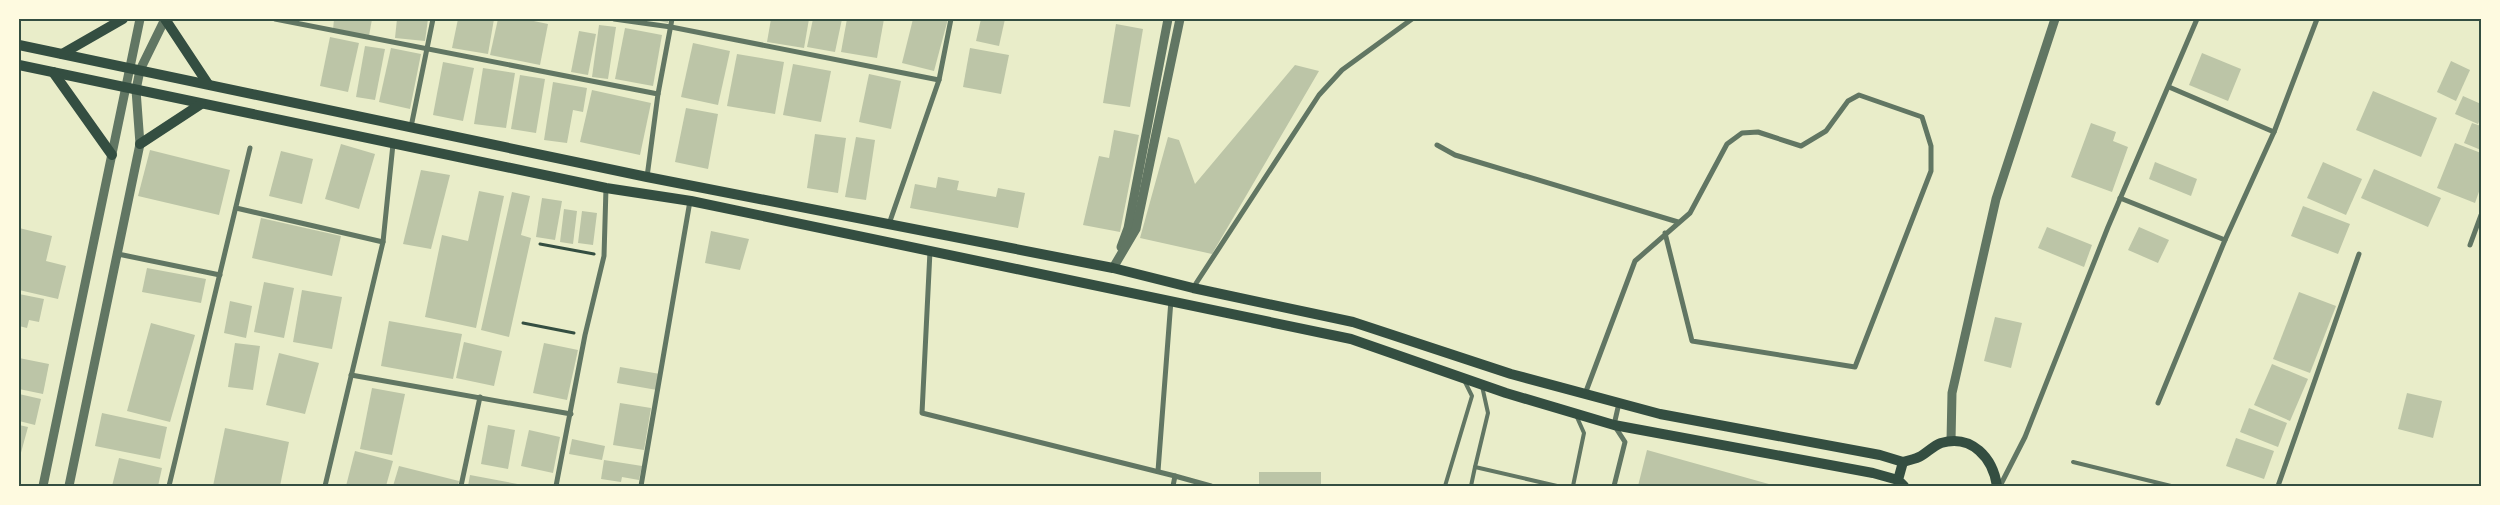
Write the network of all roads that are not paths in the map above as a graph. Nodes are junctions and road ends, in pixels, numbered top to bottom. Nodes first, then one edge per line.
1 (124, 19) edge
2 (140, 19) edge
3 (165, 19) edge
4 (275, 19) edge
5 (433, 19) edge
6 (614, 19) edge
7 (672, 19) edge
8 (952, 19) edge
9 (1168, 19) edge
10 (1180, 19) edge
11 (1412, 19) edge
12 (2055, 19) edge
13 (2197, 19) edge
14 (2315, 19) edge
15 (671, 27) junction
16 (19, 44) edge
17 (427, 50) junction
18 (62, 54) junction
19 (19, 65) edge
20 (135, 69) junction
21 (53, 72) junction
22 (939, 80) junction
23 (208, 84) junction
24 (2170, 87) junction
25 (131, 89) junction
26 (658, 94) junction
27 (201, 104) junction
28 (411, 128) junction
29 (2274, 132) junction
30 (140, 144) junction
31 (393, 144) junction
32 (1437, 145) dead end
33 (250, 148) dead end
34 (112, 154) junction
35 (647, 177) junction
36 (606, 188) junction
37 (2120, 198) junction
38 (690, 200) junction
39 (236, 208) junction
40 (2481, 215) edge
41 (1678, 222) junction
42 (888, 224) junction
43 (1665, 233) junction
44 (2225, 240) junction
45 (383, 242) junction
46 (2470, 246) dead end
47 (930, 250) junction
48 (118, 254) junction
49 (2359, 254) dead end
50 (1113, 268) junction
51 (220, 276) junction
52 (1109, 287) junction
53 (1193, 288) junction
54 (1171, 300) junction
55 (351, 375) junction
56 (1463, 378) junction
57 (1481, 384) junction
58 (1586, 394) junction
59 (480, 397) junction
60 (1619, 403) junction
61 (2158, 403) dead end
62 (1575, 413) junction
63 (571, 414) junction
64 (1614, 425) junction
65 (1951, 441) junction
66 (1903, 462) junction
67 (2073, 462) dead end
68 (1475, 467) junction
69 (1158, 471) junction
70 (1175, 476) junction
71 (1901, 483) edge
72 (44, 486) edge
73 (69, 486) edge
74 (169, 486) edge
75 (325, 486) edge
76 (461, 486) edge
77 (556, 486) edge
78 (641, 486) edge
79 (1173, 486) edge
80 (1210, 486) edge
81 (1446, 486) edge
82 (1471, 486) edge
83 (1557, 486) edge
84 (1573, 486) edge
85 (1614, 486) edge
86 (1998, 486) edge
87 (2170, 486) edge
88 (2278, 486) edge

1 - 18 main road
2 - 20 street
3 - 20 street
3 - 23 main road
4 - 17 street
5 - 17 street
6 - 15 street
7 - 15 street
8 - 22 street
9 - 50 street
10 - 50 street
11 - 53 street
12 - 65 street
13 - 24 street
14 - 29 street
15 - 22 street
15 - 26 street
16 - 18 main road
17 - 26 street
17 - 28 street
18 - 20 main road
19 - 21 main road
20 - 23 main road
20 - 25 street
21 - 25 main road
21 - 34 main road
22 - 42 street
23 - 28 main road
24 - 29 street
24 - 37 street
25 - 27 main road
25 - 30 street
25 - 34 street
26 - 35 street
27 - 30 main road
27 - 31 main road
28 - 35 main road
29 - 44 street
30 - 48 street
31 - 36 main road
31 - 45 street
32 - 41 street
33 - 39 street
34 - 72 street
35 - 42 main road
36 - 38 main road
36 - 63 street
37 - 44 street
37 - 86 street
38 - 47 main road
38 - 78 street
39 - 45 street
39 - 51 street
40 - 46 street
41 - 43 street
41 - 43 street
42 - 50 main road
43 - 58 street
44 - 61 street
45 - 55 street
47 - 52 main road
47 - 69 street
48 - 51 street
48 - 73 street
49 - 88 street
50 - 52 main road
50 - 53 main road
51 - 74 street
52 - 54 main road
53 - 58 main road
54 - 56 main road
54 - 69 street
55 - 59 street
55 - 75 street
56 - 57 main road
56 - 81 lane
57 - 62 main road
57 - 68 lane
58 - 60 main road
59 - 63 street
59 - 76 street
60 - 64 street
60 - 66 main road
62 - 64 main road
62 - 84 lane
63 - 77 street
64 - 71 main road
64 - 85 street
65 - 66 main road
65 - 86 main road
66 - 71 main road
67 - 87 lane
68 - 82 lane
68 - 83 lane
69 - 70 street
70 - 79 street
70 - 80 street

